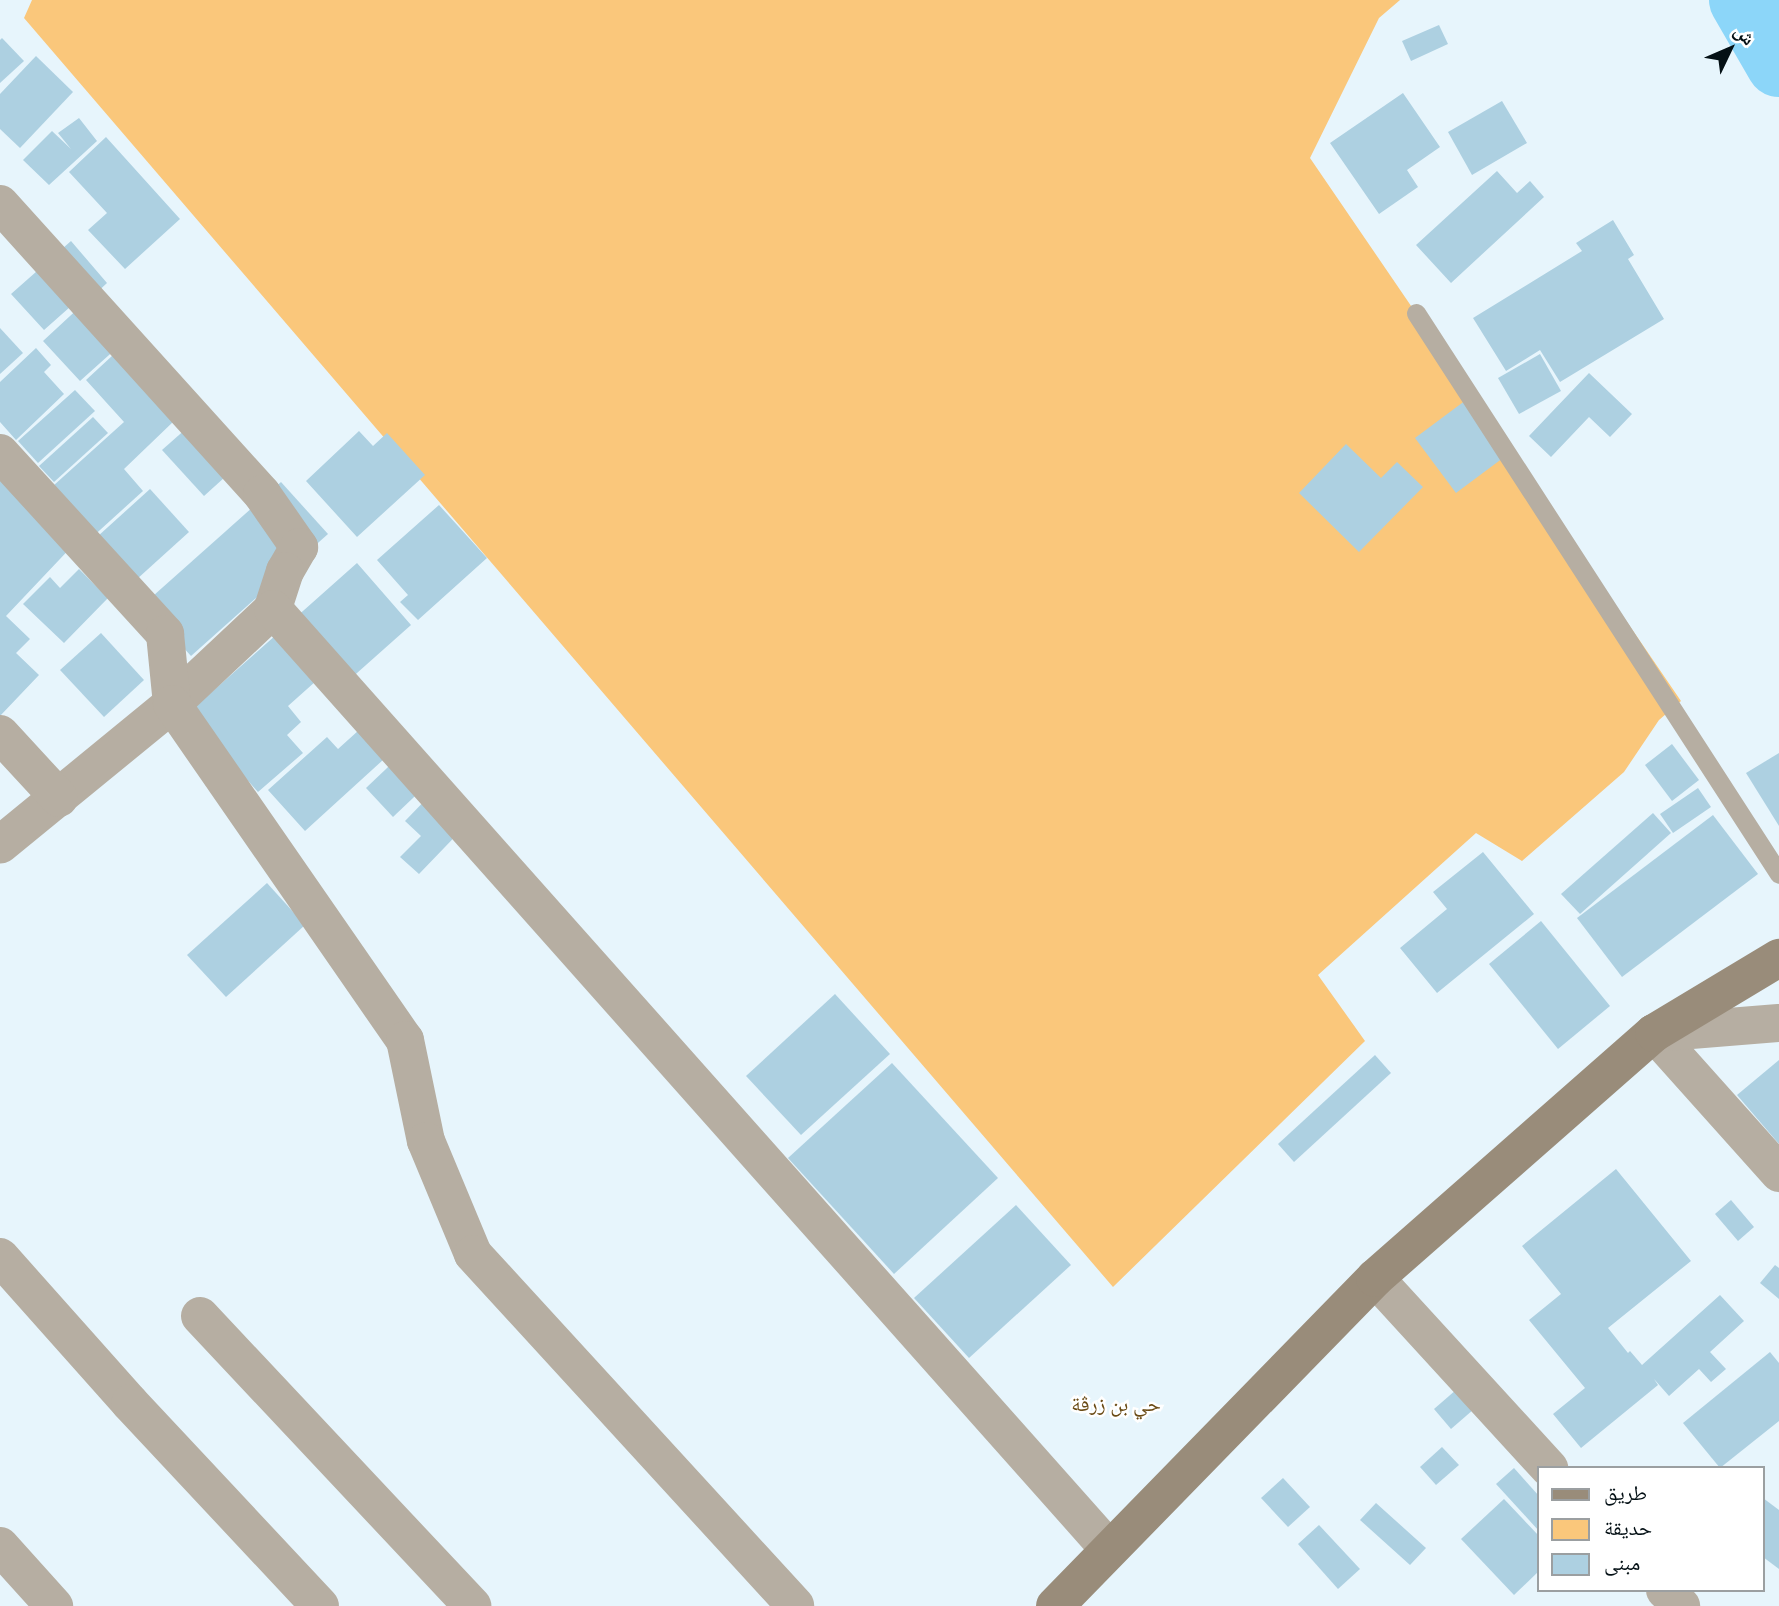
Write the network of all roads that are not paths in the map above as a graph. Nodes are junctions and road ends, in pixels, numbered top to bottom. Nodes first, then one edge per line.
1 (0, 204) edge
2 (1416, 313) dead end
3 (0, 453) edge
4 (272, 609) junction
5 (172, 704) junction
6 (0, 734) edge
7 (59, 798) junction
8 (0, 845) edge
9 (1779, 874) edge
10 (1779, 958) edge
11 (1779, 1023) edge
12 (1654, 1033) junction
13 (1779, 1173) edge
14 (0, 1257) edge
15 (1375, 1278) junction
16 (200, 1316) dead end
17 (1547, 1466) edge
18 (0, 1546) edge
19 (1109, 1549) junction
20 (1667, 1592) edge
21 (54, 1606) edge
22 (320, 1606) edge
23 (472, 1606) edge
24 (794, 1606) edge
25 (1055, 1606) edge
26 (1681, 1606) edge

1 - 4 street
2 - 9 lane
3 - 5 street
4 - 5 street
4 - 19 street
5 - 7 street
5 - 24 street
6 - 7 street
7 - 8 street
10 - 12 main road
11 - 12 street
12 - 13 street
12 - 15 main road
14 - 22 street
15 - 17 street
15 - 19 main road
16 - 23 street
18 - 21 street
19 - 25 main road
20 - 26 street

